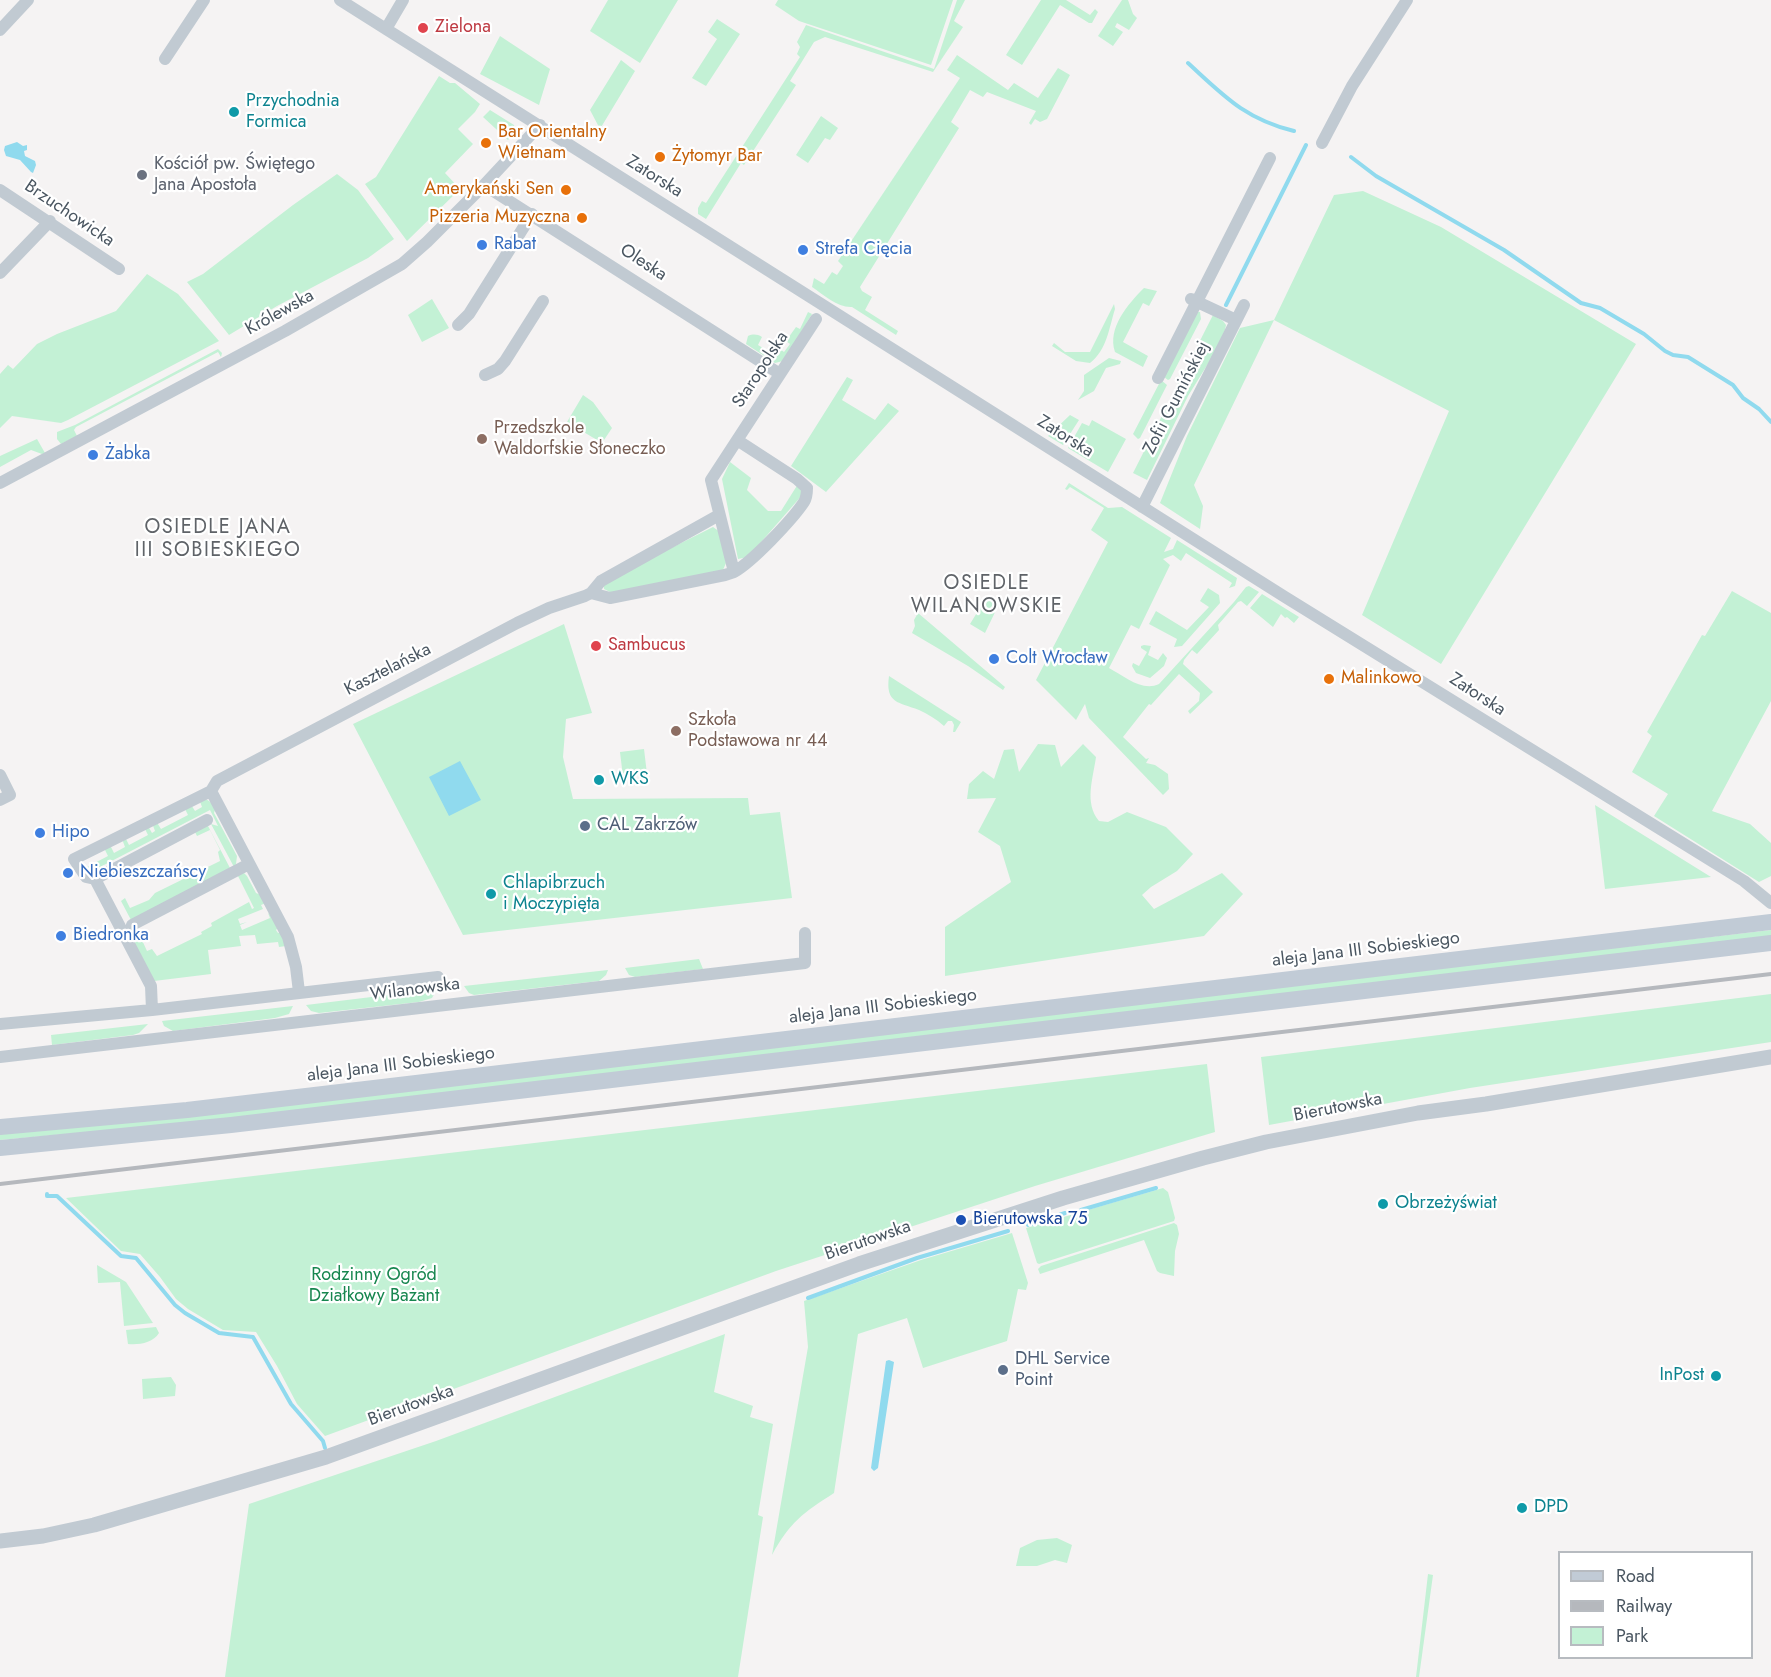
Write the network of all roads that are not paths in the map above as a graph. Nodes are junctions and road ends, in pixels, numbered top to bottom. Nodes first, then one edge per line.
1 (28, 0) edge
2 (204, 0) edge
3 (340, 0) edge
4 (403, 0) edge
5 (1407, 0) edge
6 (386, 29) junction
7 (0, 30) edge
8 (165, 59) dead end
9 (540, 125) junction
10 (1322, 143) dead end
11 (1270, 158) dead end
12 (484, 185) junction
13 (0, 190) edge
14 (531, 214) junction
15 (50, 221) junction
16 (119, 269) dead end
17 (0, 273) edge
18 (1194, 300) junction
19 (543, 301) dead end
20 (1244, 305) dead end
21 (816, 320) dead end
22 (1236, 321) junction
23 (458, 325) dead end
24 (780, 374) junction
25 (485, 375) dead end
26 (1158, 378) dead end
27 (737, 441) junction
28 (0, 483) edge
29 (1142, 507) junction
30 (719, 514) junction
31 (734, 572) junction
32 (591, 593) junction
33 (0, 775) edge
34 (211, 791) junction
35 (0, 800) edge
36 (207, 820) dead end
37 (249, 864) junction
38 (95, 879) junction
39 (1771, 903) edge
40 (1771, 922) edge
41 (132, 925) dead end
42 (805, 933) dead end
43 (1771, 943) edge
44 (438, 977) dead end
45 (299, 992) junction
46 (152, 1010) junction
47 (0, 1024) edge
48 (0, 1057) edge
49 (1771, 1058) edge
50 (0, 1127) edge
51 (0, 1148) edge
52 (0, 1541) edge

1 - 7 street
2 - 8 street
3 - 6 street, Zatorska
4 - 6 street
5 - 10 street
6 - 9 street, Zatorska
9 - 12 street, Królewska
9 - 29 street, Zatorska
11 - 18 street
12 - 14 street, Oleska
12 - 28 street, Królewska
13 - 15 street, Brzuchowicka
14 - 23 street
14 - 24 street, Oleska
15 - 16 street, Brzuchowicka
15 - 17 street
18 - 22 street
18 - 26 street
19 - 25 street
20 - 22 street, Zofii Gumińskiej
21 - 24 street, Staropolska
22 - 29 street, Zofii Gumińskiej
24 - 27 street, Staropolska
27 - 30 street, Staropolska
27 - 31 street
29 - 39 street, Zatorska
30 - 31 street
30 - 32 street, Kasztelańska
31 - 32 street, Kasztelańska
32 - 34 street, Kasztelańska
33 - 35 street
34 - 37 street
34 - 38 street, Kasztelańska
36 - 38 street
37 - 41 street
37 - 45 street
38 - 46 street
40 - 50 main road, aleja Jana III Sobieskiego
42 - 48 street, Wilanowska
43 - 51 main road
44 - 45 street
45 - 46 street
46 - 47 street
49 - 52 street, Bierutowska

